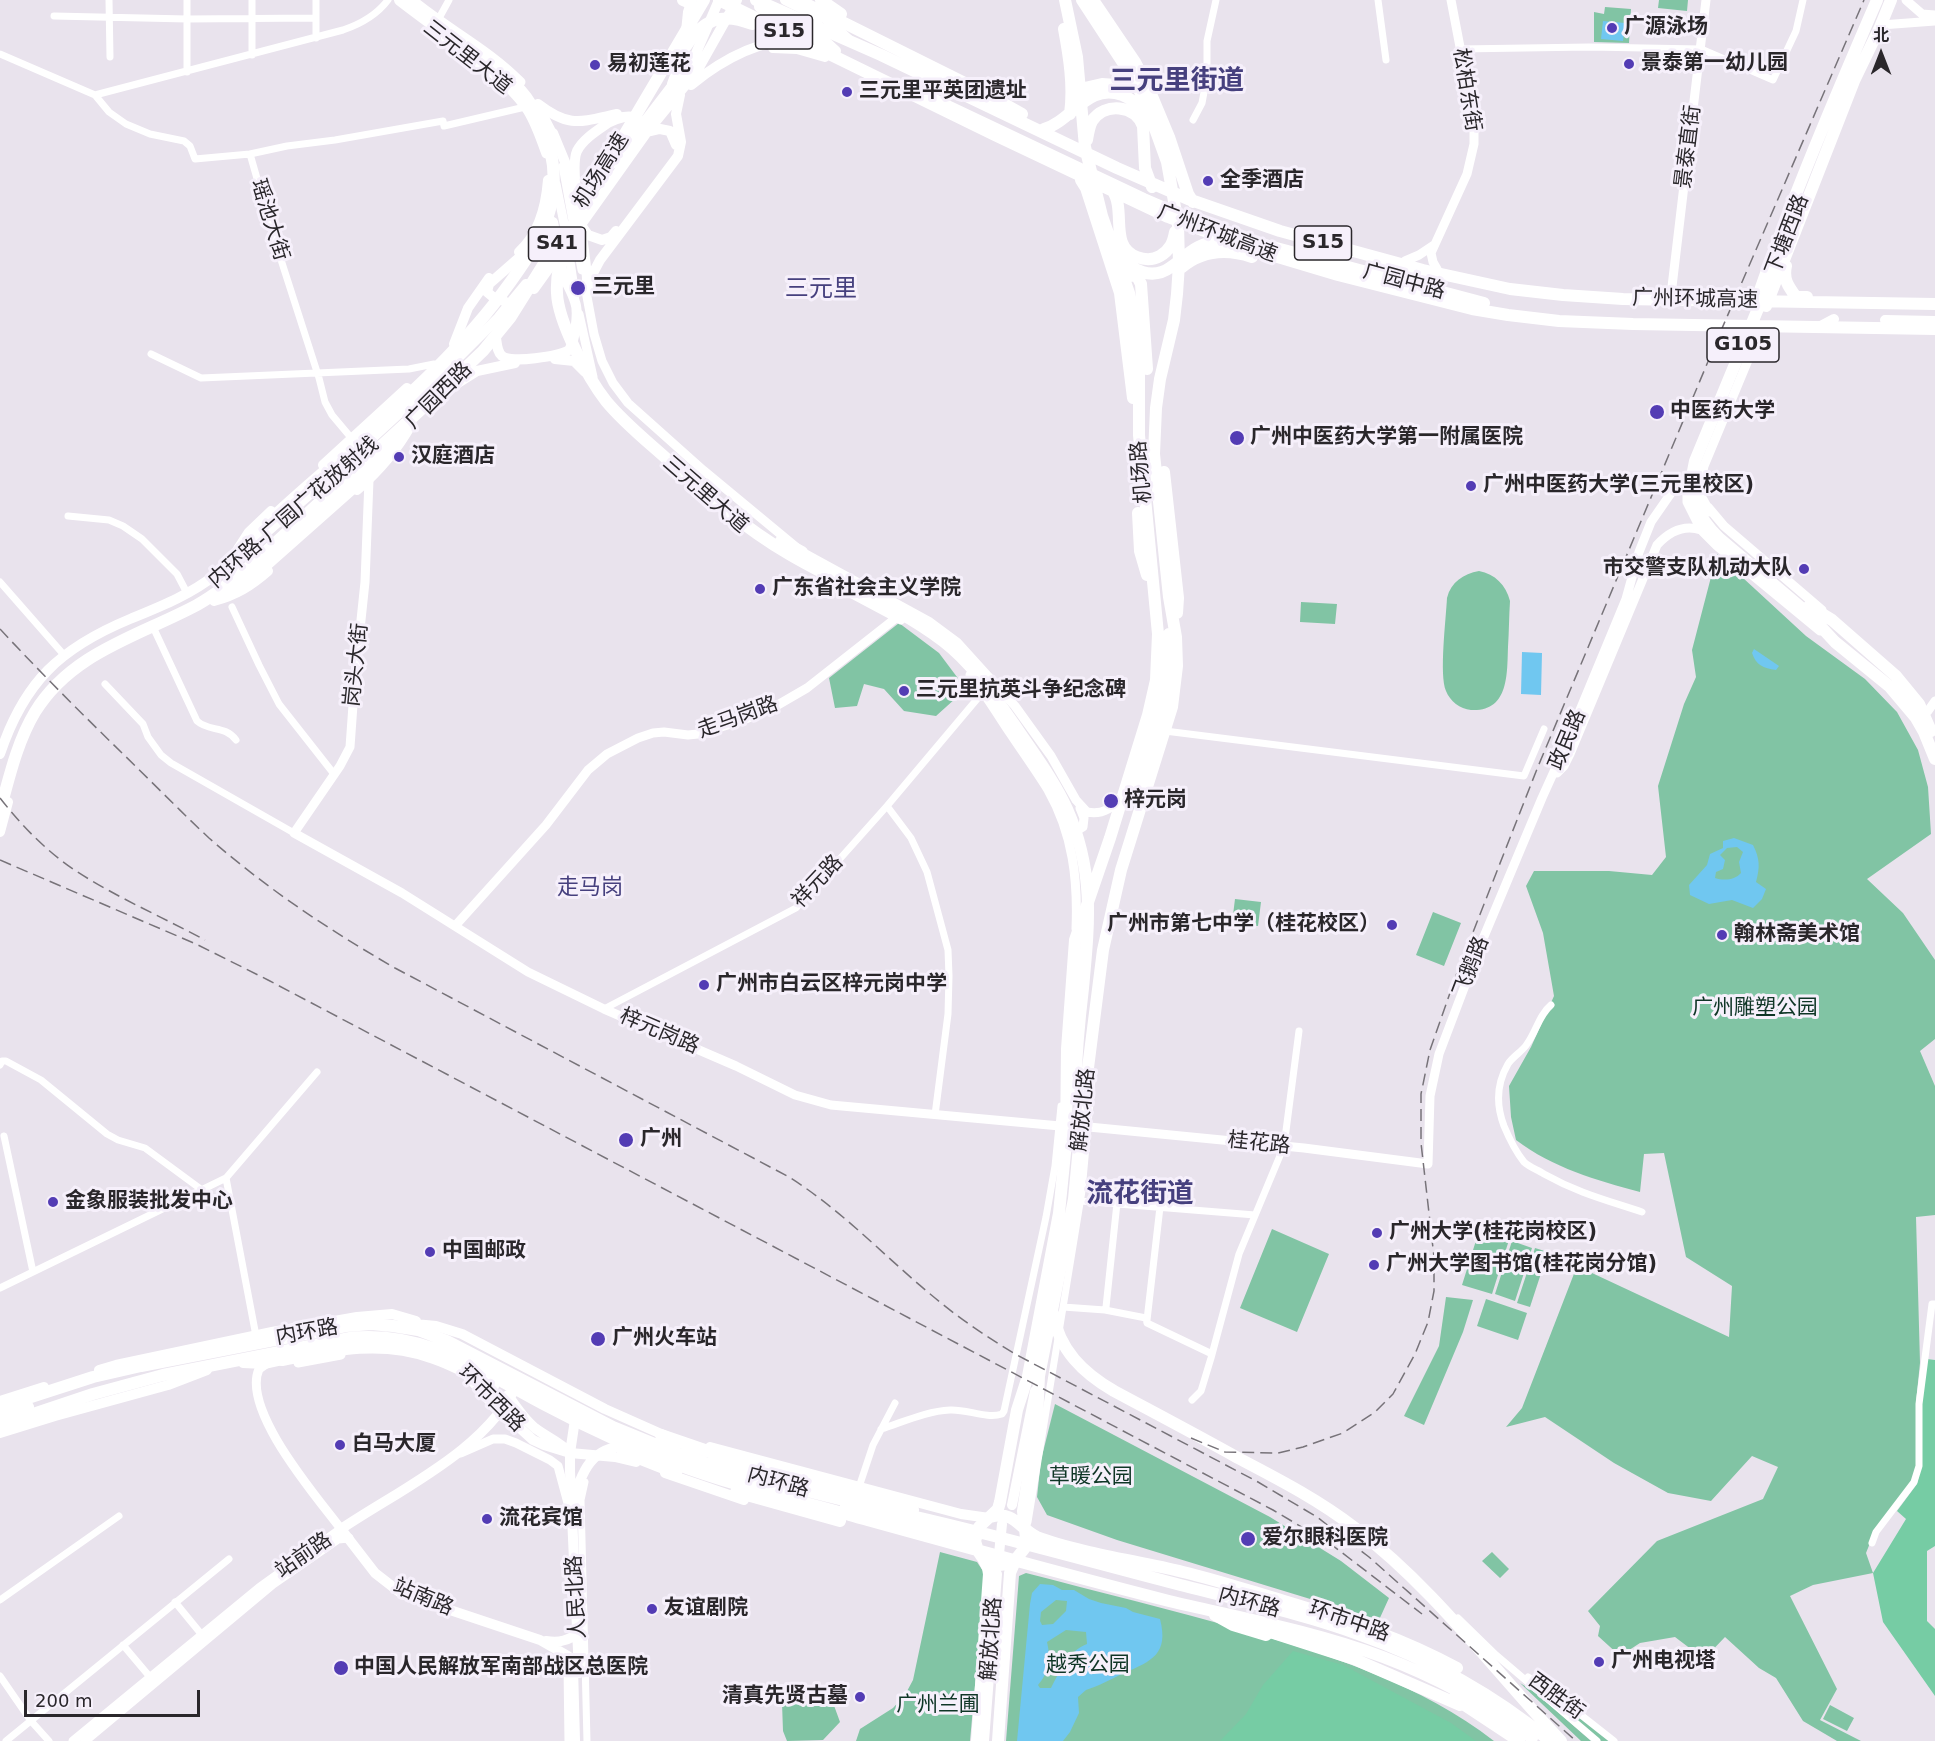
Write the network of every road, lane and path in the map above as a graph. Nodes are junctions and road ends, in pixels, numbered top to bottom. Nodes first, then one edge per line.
1 (110, 0) edge
2 (187, 0) edge
3 (252, 0) edge
4 (316, 0) edge
5 (390, 0) edge
6 (400, 0) edge
7 (411, 0) edge
8 (449, 0) edge
9 (704, 0) edge
10 (719, 0) edge
11 (737, 0) edge
12 (758, 0) edge
13 (785, 0) edge
14 (801, 0) edge
15 (1057, 0) edge
16 (1065, 0) edge
17 (1082, 0) edge
18 (1093, 0) edge
19 (1216, 0) edge
20 (1378, 0) edge
21 (1451, 0) edge
22 (1706, 0) edge
23 (1803, 0) edge
24 (1877, 0) edge
25 (1891, 0) edge
26 (1906, 0) edge
27 (688, 1) edge
28 (815, 2) edge
29 (1935, 15) edge
30 (54, 16) dead end
31 (1870, 16) junction
32 (110, 17) junction
33 (316, 18) junction
34 (187, 19) junction
35 (252, 19) junction
36 (438, 20) junction
37 (829, 21) junction
38 (1935, 21) edge
39 (1881, 24) junction
40 (316, 38) junction
41 (453, 39) junction
42 (686, 45) junction
43 (1460, 49) junction
44 (1701, 49) junction
45 (746, 51) junction
46 (836, 51) junction
47 (0, 54) edge
48 (252, 55) junction
49 (893, 56) junction
50 (110, 57) dead end
51 (1386, 60) dead end
52 (849, 64) junction
53 (187, 72) junction
54 (934, 75) junction
55 (915, 76) junction
56 (1145, 81) junction
57 (900, 82) junction
58 (676, 89) junction
59 (966, 90) junction
60 (1071, 91) junction
61 (95, 95) junction
62 (907, 95) junction
63 (538, 104) junction
64 (525, 107) junction
65 (974, 112) junction
66 (1070, 114) junction
67 (955, 118) junction
68 (1193, 120) dead end
69 (1019, 126) junction
70 (1832, 128) junction
71 (1044, 129) junction
72 (1156, 129) junction
73 (644, 130) junction
74 (553, 133) junction
75 (1017, 138) junction
76 (1081, 148) junction
77 (250, 154) junction
78 (1036, 158) junction
79 (1057, 158) junction
80 (611, 159) junction
81 (549, 161) junction
82 (1101, 178) junction
83 (1081, 180) junction
84 (576, 187) junction
85 (1154, 190) junction
86 (1188, 194) junction
87 (589, 197) junction
88 (1176, 207) junction
89 (1205, 213) junction
90 (581, 222) junction
91 (554, 224) junction
92 (1107, 228) junction
93 (1298, 231) junction
94 (1279, 237) junction
95 (1250, 240) junction
96 (1434, 245) junction
97 (1353, 247) junction
98 (1327, 250) junction
99 (1312, 257) junction
100 (1405, 261) junction
101 (1770, 261) junction
102 (1376, 264) junction
103 (1786, 265) junction
104 (1296, 267) junction
105 (1437, 269) junction
106 (1322, 275) junction
107 (1381, 276) junction
108 (1116, 281) junction
109 (1448, 284) junction
110 (1360, 285) junction
111 (587, 293) junction
112 (1594, 293) junction
113 (1178, 294) junction
114 (1671, 295) junction
115 (1758, 296) junction
116 (1796, 297) junction
117 (1841, 298) junction
118 (1935, 299) edge
119 (576, 303) junction
120 (517, 304) junction
121 (1614, 304) junction
122 (1935, 304) edge
123 (1868, 309) junction
124 (1641, 310) junction
125 (1935, 310) edge
126 (1834, 319) junction
127 (482, 320) junction
128 (1885, 320) junction
129 (1935, 321) edge
130 (1661, 328) junction
131 (1739, 329) junction
132 (1935, 329) edge
133 (1766, 330) junction
134 (1811, 331) junction
135 (1909, 333) junction
136 (1935, 334) edge
137 (495, 338) junction
138 (454, 344) junction
139 (576, 349) junction
140 (151, 354) dead end
141 (434, 364) junction
142 (318, 374) junction
143 (443, 392) junction
144 (598, 394) junction
145 (416, 398) junction
146 (388, 405) junction
147 (426, 411) junction
148 (411, 425) junction
149 (1139, 435) junction
150 (373, 438) junction
151 (351, 439) junction
152 (360, 449) junction
153 (1154, 454) junction
154 (369, 480) junction
155 (1686, 484) junction
156 (359, 489) junction
157 (331, 497) junction
158 (1165, 513) junction
159 (1713, 514) junction
160 (69, 516) dead end
161 (1701, 530) junction
162 (1739, 551) junction
163 (802, 552) junction
164 (234, 560) junction
165 (0, 582) edge
166 (187, 593) junction
167 (1169, 597) junction
168 (214, 601) junction
169 (232, 607) dead end
170 (896, 618) junction
171 (1832, 620) junction
172 (1175, 626) junction
173 (154, 629) junction
174 (98, 634) junction
175 (1835, 642) junction
176 (106, 652) junction
177 (64, 655) junction
178 (990, 679) junction
179 (105, 684) dead end
180 (983, 692) junction
181 (1935, 701) edge
182 (1920, 716) junction
183 (1544, 729) dead end
184 (1160, 731) junction
185 (236, 740) dead end
186 (1935, 740) edge
187 (0, 754) edge
188 (1935, 759) edge
189 (334, 774) junction
190 (1550, 779) junction
191 (0, 784) edge
192 (1127, 787) junction
193 (1076, 800) junction
194 (887, 806) junction
195 (2, 812) edge
196 (1062, 821) junction
197 (0, 832) edge
198 (294, 833) junction
199 (1110, 838) junction
200 (1128, 845) junction
201 (455, 926) junction
202 (1105, 939) junction
203 (1075, 940) junction
204 (1092, 989) junction
205 (1551, 1005) dead end
206 (604, 1009) junction
207 (1299, 1031) dead end
208 (0, 1065) edge
209 (1067, 1065) junction
210 (317, 1072) dead end
211 (1075, 1087) junction
212 (935, 1115) junction
213 (1060, 1126) junction
214 (1089, 1127) junction
215 (4, 1136) dead end
216 (1284, 1146) junction
217 (1428, 1164) joint
218 (226, 1178) junction
219 (202, 1190) junction
220 (1081, 1200) junction
221 (1116, 1203) junction
222 (1160, 1207) junction
223 (1642, 1212) dead end
224 (1255, 1215) junction
225 (33, 1272) junction
226 (0, 1288) edge
227 (1935, 1304) edge
228 (1063, 1307) junction
229 (1106, 1307) dead end
230 (1147, 1320) junction
231 (396, 1328) junction
232 (256, 1336) junction
233 (285, 1343) junction
234 (407, 1344) junction
235 (484, 1346) junction
236 (456, 1348) junction
237 (498, 1353) junction
238 (1212, 1354) junction
239 (470, 1355) junction
240 (282, 1360) joint
241 (238, 1362) junction
242 (264, 1364) junction
243 (205, 1365) junction
244 (525, 1368) junction
245 (489, 1370) junction
246 (1034, 1376) junction
247 (572, 1392) junction
248 (511, 1398) junction
249 (1192, 1400) dead end
250 (0, 1401) edge
251 (14, 1402) junction
252 (895, 1403) dead end
253 (0, 1407) edge
254 (605, 1409) junction
255 (502, 1412) junction
256 (2, 1423) edge
257 (583, 1425) junction
258 (881, 1429) junction
259 (661, 1435) junction
260 (652, 1449) junction
261 (623, 1452) junction
262 (570, 1453) junction
263 (597, 1455) junction
264 (449, 1458) junction
265 (860, 1487) junction
266 (925, 1504) junction
267 (572, 1505) junction
268 (1009, 1505) dead end
269 (946, 1510) junction
270 (857, 1515) junction
271 (119, 1516) dead end
272 (877, 1518) junction
273 (989, 1518) junction
274 (898, 1520) junction
275 (573, 1522) junction
276 (1005, 1525) dead end
277 (953, 1528) junction
278 (341, 1529) junction
279 (1026, 1531) junction
280 (349, 1538) junction
281 (975, 1541) junction
282 (1872, 1543) dead end
283 (959, 1545) junction
284 (1007, 1556) junction
285 (982, 1557) junction
286 (1114, 1558) junction
287 (229, 1559) dead end
288 (1408, 1567) dead end
289 (1128, 1574) junction
290 (580, 1583) junction
291 (1, 1598) edge
292 (1171, 1601) junction
293 (175, 1602) junction
294 (1338, 1627) junction
295 (579, 1632) junction
296 (202, 1635) junction
297 (540, 1640) junction
298 (123, 1644) junction
299 (1496, 1654) junction
300 (570, 1658) joint
301 (0, 1676) edge
302 (150, 1677) junction
303 (583, 1688) junction
304 (1504, 1699) junction
305 (30, 1721) junction
306 (1494, 1722) junction
307 (571, 1726) junction
308 (6, 1741) edge
309 (49, 1741) edge
310 (73, 1741) edge
311 (85, 1741) edge
312 (568, 1741) edge
313 (575, 1741) edge
314 (581, 1741) edge
315 (587, 1741) edge
316 (977, 1741) edge
317 (984, 1741) edge
318 (991, 1741) edge
319 (998, 1741) edge
320 (1519, 1741) edge
321 (1537, 1741) edge
322 (1551, 1741) edge
323 (1561, 1741) edge
324 (1597, 1741) edge
325 (1614, 1741) edge

1 - 32 street
2 - 34 street
3 - 35 street
4 - 33 street
5 - 40 street
5 - 64 street, 三元里大道
6 - 41 highway
7 - 36 street, 三元里大道
7 - 41 highway
8 - 36 street
9 - 80 highway, 机场高速 / S41
10 - 52 highway, 广州环城高速 / S15
10 - 58 main road, 广园西路
11 - 58 main road, 广园西路
12 - 46 main road
12 - 76 highway, 广州环城高速 / S15
13 - 37 main road
14 - 37 main road
14 - 49 highway
15 - 60 highway
16 - 76 highway, 机场路
17 - 72 highway, 机场路
18 - 56 highway
19 - 68 street
20 - 51 street
21 - 43 street, 松柏东街
22 - 44 street, 景泰直街
23 - 44 street
24 - 31 highway, G105
25 - 39 highway, G105
26 - 29 street
27 - 42 main road
28 - 37 main road
28 - 49 highway
28 - 49 main road
30 - 32 street
31 - 70 highway, 下塘西路 / G105
31 - 101 highway
32 - 34 street
32 - 50 street
33 - 35 street
33 - 40 street
34 - 35 street
34 - 53 street
35 - 48 street
36 - 63 street, 三元里大道
37 - 49 main road, 广园中路
38 - 39 street
39 - 70 highway, 下塘西路 / G105
39 - 103 highway
40 - 48 street
41 - 127 highway
42 - 58 main road
42 - 63 main road
43 - 44 street
43 - 96 street, 松柏东街
44 - 114 street, 景泰直街
45 - 46 main road, 广园中路
45 - 58 main road, 广园中路
45 - 62 main road
46 - 57 main road, 广园中路
47 - 61 street
48 - 53 street
49 - 54 main road
49 - 55 main road, 广园中路
49 - 76 highway
52 - 80 highway
52 - 132 highway, 广州环城高速 / S15
53 - 61 street
54 - 55 main road
54 - 59 main road
55 - 65 main road, 广园中路
56 - 60 highway
56 - 86 highway
57 - 62 main road
57 - 65 main road, 广园中路
58 - 73 main road, 广园西路
58 - 111 main road
59 - 65 main road
59 - 71 main road
60 - 66 highway
61 - 77 street, 瑶池大街
62 - 67 main road
63 - 74 street, 三元里大道
64 - 77 street
64 - 81 street, 三元里大道
65 - 67 main road
65 - 69 main road, 广园中路
65 - 75 main road, 广园中路
66 - 71 highway
66 - 72 highway
67 - 78 main road
69 - 71 main road
69 - 85 main road, 广园中路
70 - 162 highway, 下塘西路 / G105
72 - 88 highway, 机场路
73 - 84 main road
73 - 90 main road
73 - 120 main road, 广园西路
73 - 120 main road, 广园西路
74 - 84 main road
74 - 111 street, 三元里大道
75 - 78 main road
75 - 79 main road, 广园中路
76 - 85 highway
76 - 92 highway, 机场路
76 - 122 highway, 广州环城高速 / S15
77 - 142 street, 瑶池大街
78 - 79 main road
78 - 83 main road
79 - 82 main road, 广园中路
79 - 83 main road
80 - 87 highway, 机场高速 / S41
81 - 91 street
81 - 119 street, 三元里大道
81 - 138 main road
82 - 88 highway
82 - 95 main road, 广园中路
83 - 108 highway
84 - 90 main road
85 - 89 highway, 广园中路
86 - 89 highway
86 - 93 main road
87 - 137 highway, 机场高速 / S41
87 - 139 highway
88 - 113 highway, 机场路
89 - 94 highway, 广园中路
90 - 111 main road
91 - 119 main road
91 - 120 main road
92 - 95 highway
92 - 149 highway, 机场路
93 - 94 main road
93 - 97 main road
94 - 98 highway, 广园中路
95 - 99 highway, 广园中路
96 - 100 street
96 - 105 street
97 - 98 main road
97 - 100 main road
98 - 102 highway, 广园中路
99 - 106 main road
99 - 107 highway, 广园中路
100 - 102 main road
100 - 105 main road
101 - 103 highway
101 - 115 highway
102 - 109 highway, 广园中路
103 - 116 highway
104 - 106 main road
104 - 113 highway
104 - 158 highway
105 - 109 main road
105 - 112 main road
106 - 110 main road
107 - 110 main road
107 - 124 highway, 广园中路
108 - 149 highway
108 - 153 highway
109 - 121 highway, 广园中路
110 - 130 main road
111 - 163 street, 三元里大道
112 - 114 main road
112 - 121 main road
113 - 153 highway, 机场路
114 - 115 highway
114 - 124 highway
115 - 116 main road
116 - 117 highway
117 - 118 main road
117 - 123 highway
119 - 137 main road
119 - 144 street, 三元里大道
120 - 137 main road, 广园西路
120 - 138 main road
120 - 145 main road, 广园西路
121 - 124 highway, 广园中路
123 - 124 main road, 广园中路
123 - 125 highway, 广园中路
124 - 126 highway, 广园中路
124 - 130 main road
126 - 128 highway, 广园中路
126 - 134 main road
127 - 164 highway
127 - 191 highway, 内环路-广园广花放射线
128 - 129 main road, 广园中路
128 - 135 highway
130 - 131 main road
131 - 133 main road
131 - 155 street, 下塘西路
133 - 134 main road
133 - 159 street
134 - 135 main road
135 - 136 highway
137 - 143 highway
138 - 141 main road
139 - 163 highway
139 - 211 highway
140 - 142 street
141 - 142 street
141 - 146 main road
142 - 151 street, 瑶池大街
143 - 144 main road, 广园西路
143 - 147 main road, 广园西路
143 - 168 highway
143 - 195 highway, 内环路-广园广花放射线
144 - 170 street, 三元里大道
145 - 147 street
145 - 150 main road, 广园西路
146 - 150 main road
146 - 151 main road
147 - 148 main road, 广园西路
148 - 154 main road
148 - 157 main road, 广园西路
149 - 192 highway, 机场路
150 - 152 main road, 广园西路
151 - 152 street, 瑶池大街
151 - 164 main road
152 - 164 main road, 广园西路
153 - 158 highway, 机场路
154 - 156 main road
154 - 189 street, 岗头大街
155 - 159 street
155 - 161 street, 下塘西路
155 - 190 street, 政民路
156 - 157 main road
156 - 168 main road
157 - 168 main road, 广园西路
158 - 167 highway, 机场路
158 - 172 highway
159 - 161 street
159 - 171 street, 下塘西路
160 - 166 street
161 - 175 street, 下塘西路
161 - 190 street, 政民路
162 - 171 highway, 下塘西路 / G105
162 - 175 highway, 下塘西路 / G105
163 - 178 street, 三元里大道
164 - 166 main road, 广园西路
165 - 177 street
166 - 174 main road, 广园西路
167 - 172 highway, 机场路
167 - 184 highway
168 - 173 main road, 广园西路
169 - 189 street
170 - 180 street, 三元里大道
170 - 201 street, 走马岗路
171 - 182 highway, 下塘西路 / G105
172 - 184 highway, 机场路
173 - 176 main road, 广园西路
173 - 185 street
174 - 176 main road
174 - 177 main road, 广园西路
175 - 182 highway, 下塘西路 / G105
176 - 195 main road, 广园西路
177 - 187 main road, 广园西路
178 - 193 street, 三元里大道
178 - 204 street
179 - 198 street
180 - 194 street, 祥元路
180 - 196 street, 三元里大道
181 - 182 street
182 - 186 highway, 下塘西路 / G105
182 - 188 highway, 下塘西路 / G105
183 - 184 street
184 - 200 highway, 机场路
184 - 211 highway
189 - 198 street, 岗头大街
190 - 217 street, 飞鹅路
192 - 193 street
192 - 199 highway
193 - 196 street, 三元里大道
194 - 206 street, 祥元路
194 - 212 street
195 - 197 main road, 广园西路
196 - 203 street, 三元里大道
198 - 201 street, 梓元岗路
199 - 200 highway
199 - 203 highway
200 - 202 highway, 解放北路
201 - 206 street, 梓元岗路
202 - 203 highway
202 - 204 highway, 解放北路
203 - 209 highway, 解放北路
204 - 214 street
204 - 246 highway, 解放北路
205 - 223 street
206 - 212 street, 梓元岗路
207 - 216 street
208 - 219 street
209 - 213 street
209 - 246 highway, 解放北路
210 - 218 street
211 - 323 highway
212 - 213 street, 梓元岗路
213 - 258 street
214 - 216 street, 桂花路
214 - 220 street
215 - 225 street
216 - 217 street, 桂花路
216 - 224 street
218 - 219 street
218 - 232 street
219 - 225 street
220 - 221 street
220 - 228 street
221 - 222 street
221 - 229 street
222 - 224 street
222 - 230 street
224 - 238 street
225 - 226 street
227 - 282 street
228 - 230 street
228 - 279 street
230 - 238 street
231 - 232 main road
231 - 233 main road, 环市西路
231 - 234 main road, 环市西路
231 - 235 main road, 环市西路
231 - 236 main road
231 - 241 main road, 环市西路
232 - 251 main road
233 - 243 highway
233 - 251 main road, 环市西路
234 - 242 street
234 - 255 main road, 环市西路
235 - 236 main road
235 - 237 main road, 环市西路
236 - 239 main road
237 - 239 main road
237 - 244 main road, 环市西路
237 - 245 main road
238 - 249 street
239 - 245 main road
240 - 242 main road
240 - 257 highway
241 - 242 main road
241 - 243 main road, 环市西路
241 - 256 highway, 内环路
241 - 257 highway, 内环路
242 - 278 street, 站南路
243 - 256 highway
243 - 256 main road, 环市西路
244 - 247 main road, 环市西路
244 - 248 main road, 站前路
245 - 248 main road
246 - 268 main road, 解放北路
246 - 273 highway, 解放北路
246 - 279 highway, 解放北路
247 - 254 main road, 环市西路
247 - 262 main road, 人民北路
248 - 255 main road, 站前路
248 - 262 main road
250 - 251 main road
251 - 256 main road, 环市西路
252 - 258 street
253 - 272 highway, 内环路
254 - 259 main road, 环市西路
254 - 260 main road
255 - 262 main road, 环市西路
255 - 264 main road, 站前路
257 - 283 highway, 内环路
258 - 265 street
259 - 265 main road, 环市西路
259 - 274 main road
259 - 277 highway
260 - 261 main road
260 - 263 main road, 环市西路
260 - 270 main road, 环市西路
261 - 263 main road
261 - 270 main road
261 - 283 highway
262 - 263 main road, 环市西路
262 - 267 main road, 人民北路
263 - 267 main road
263 - 270 main road
263 - 290 street
264 - 275 street
264 - 278 main road, 站前路
265 - 266 main road, 环市西路
266 - 269 main road, 环市西路
266 - 274 main road
267 - 275 main road, 人民北路
269 - 273 main road, 环市西路
269 - 277 main road
270 - 272 main road, 环市西路
271 - 291 street
272 - 274 main road, 环市西路
272 - 277 highway, 内环路
272 - 289 highway
273 - 277 main road
273 - 279 highway
273 - 281 highway
274 - 277 main road, 环市西路
274 - 285 main road
275 - 290 main road, 人民北路
276 - 284 main road
277 - 281 main road, 环市西路
277 - 289 highway, 内环路
278 - 280 main road, 站南路
278 - 296 street, 站前路
279 - 284 highway
279 - 286 highway, 环市中路
280 - 297 main road, 站南路
280 - 311 street, 站前路
281 - 285 highway
283 - 292 highway, 内环路
284 - 285 highway
284 - 306 highway
284 - 319 highway
285 - 316 highway
286 - 294 highway
286 - 304 highway, 环市中路
287 - 293 street
288 - 299 street, 西胜街
289 - 294 highway, 内环路
289 - 321 highway
290 - 295 main road, 人民北路
290 - 303 street
292 - 306 highway
292 - 321 highway, 内环路
293 - 296 street
293 - 298 street
294 - 322 highway, 内环路
295 - 297 main road
295 - 303 main road, 人民北路
296 - 302 street, 站前路
297 - 300 main road, 站南路
298 - 302 street
298 - 305 street
299 - 324 street, 西胜街
299 - 325 street, 西胜街
300 - 307 main road, 人民北路
301 - 305 street
302 - 310 street, 站前路
303 - 314 main road, 人民北路
303 - 315 street
304 - 321 highway, 环市中路
304 - 322 highway
305 - 308 street
305 - 309 street
306 - 320 highway
307 - 312 street
307 - 313 main road, 人民北路
317 - 318 main road, 解放北路

